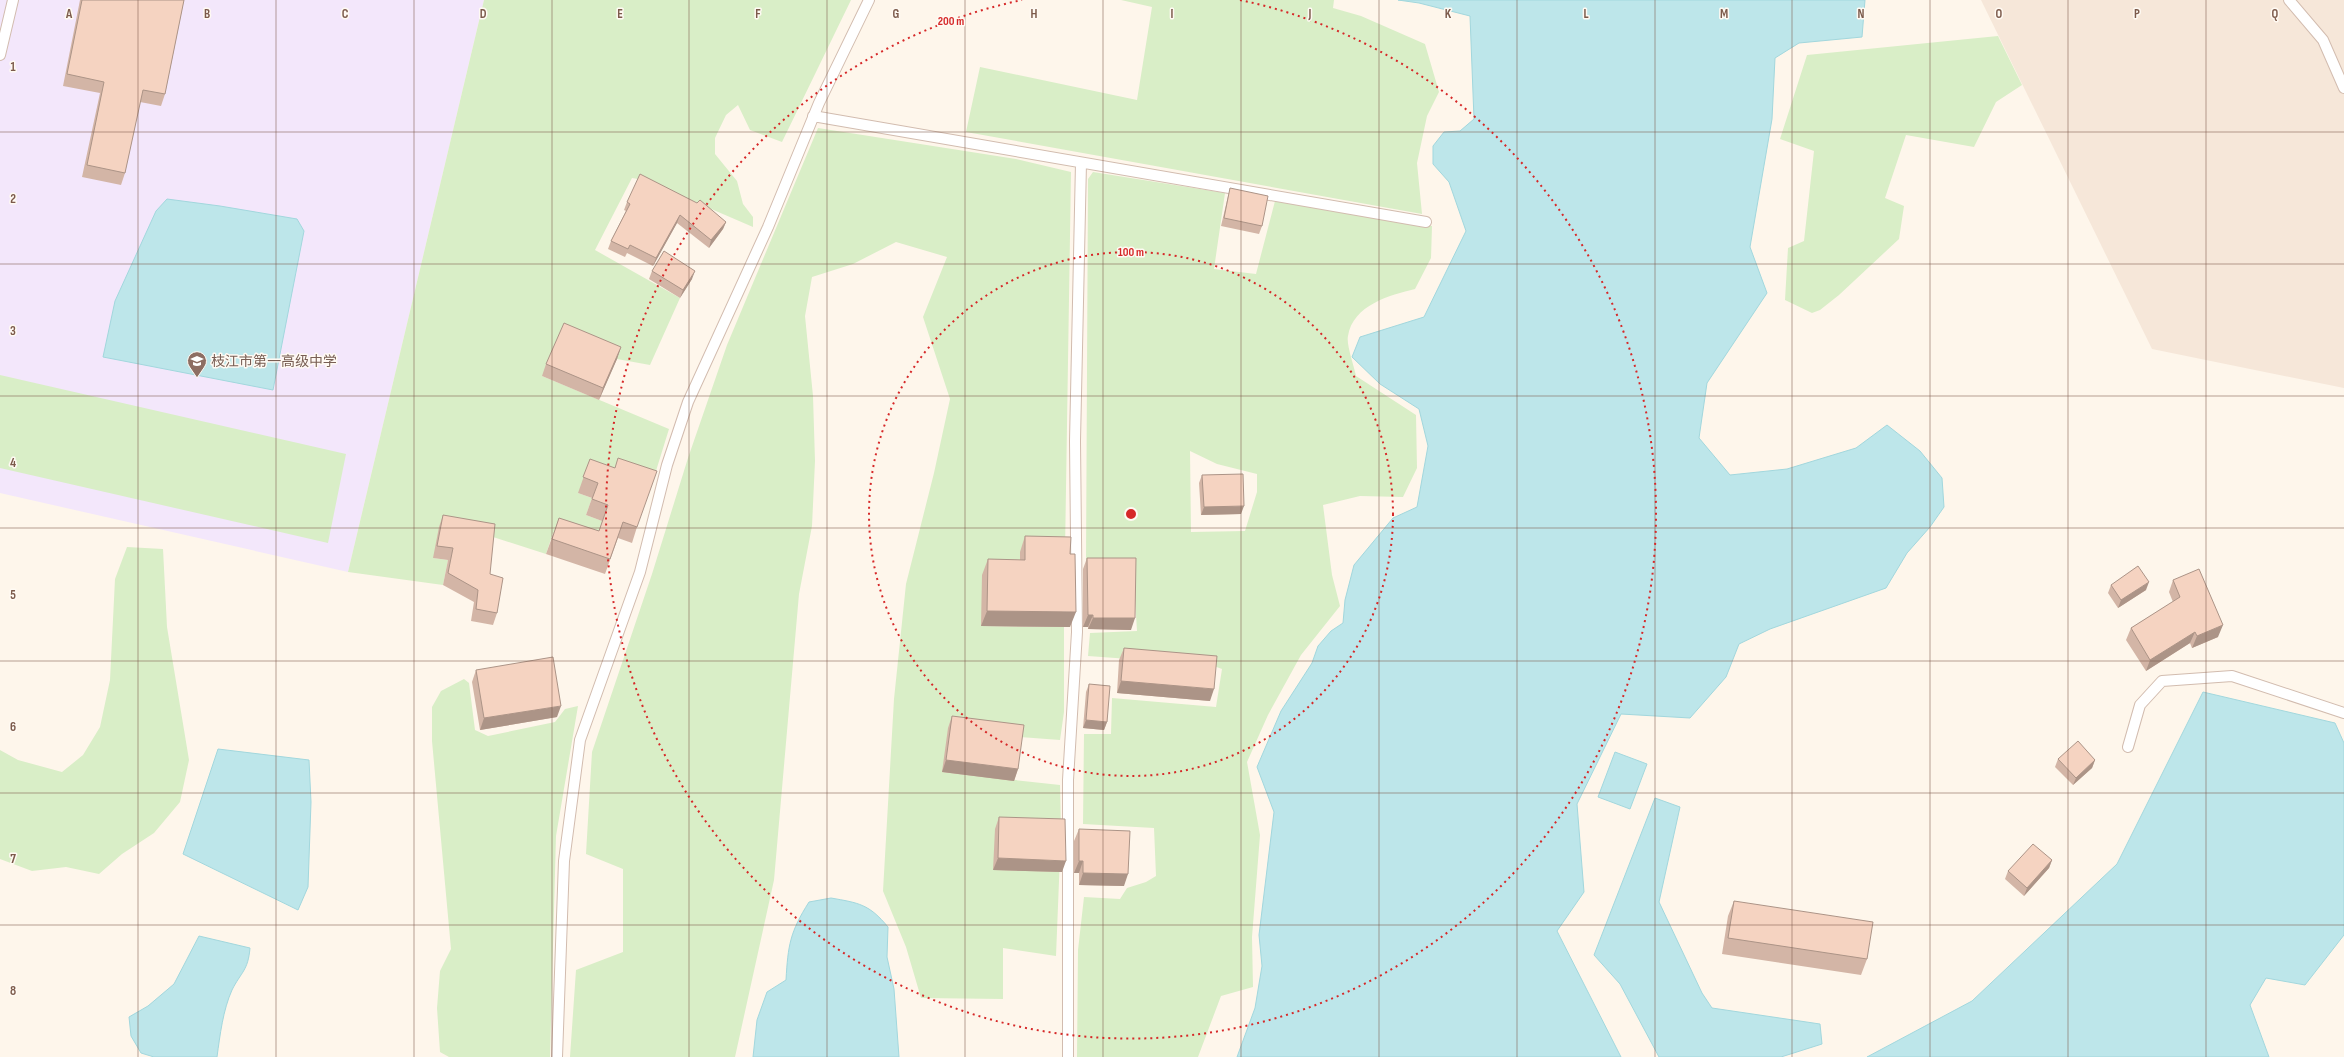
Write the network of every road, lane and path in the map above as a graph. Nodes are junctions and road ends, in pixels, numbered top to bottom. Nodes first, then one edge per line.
1 (13, 0) edge
2 (870, 0) edge
3 (2289, 0) edge
4 (4, 20) edge
5 (0, 55) edge
6 (2344, 88) edge
7 (813, 116) junction
8 (1081, 163) junction
9 (1426, 222) dead end
10 (2344, 713) edge
11 (2128, 747) dead end
12 (557, 1057) edge
13 (1068, 1057) edge

1 - 4 lane
2 - 7 lane
3 - 6 lane
4 - 5 lane
7 - 8 lane
7 - 12 lane
8 - 9 lane
8 - 13 lane
10 - 11 lane

